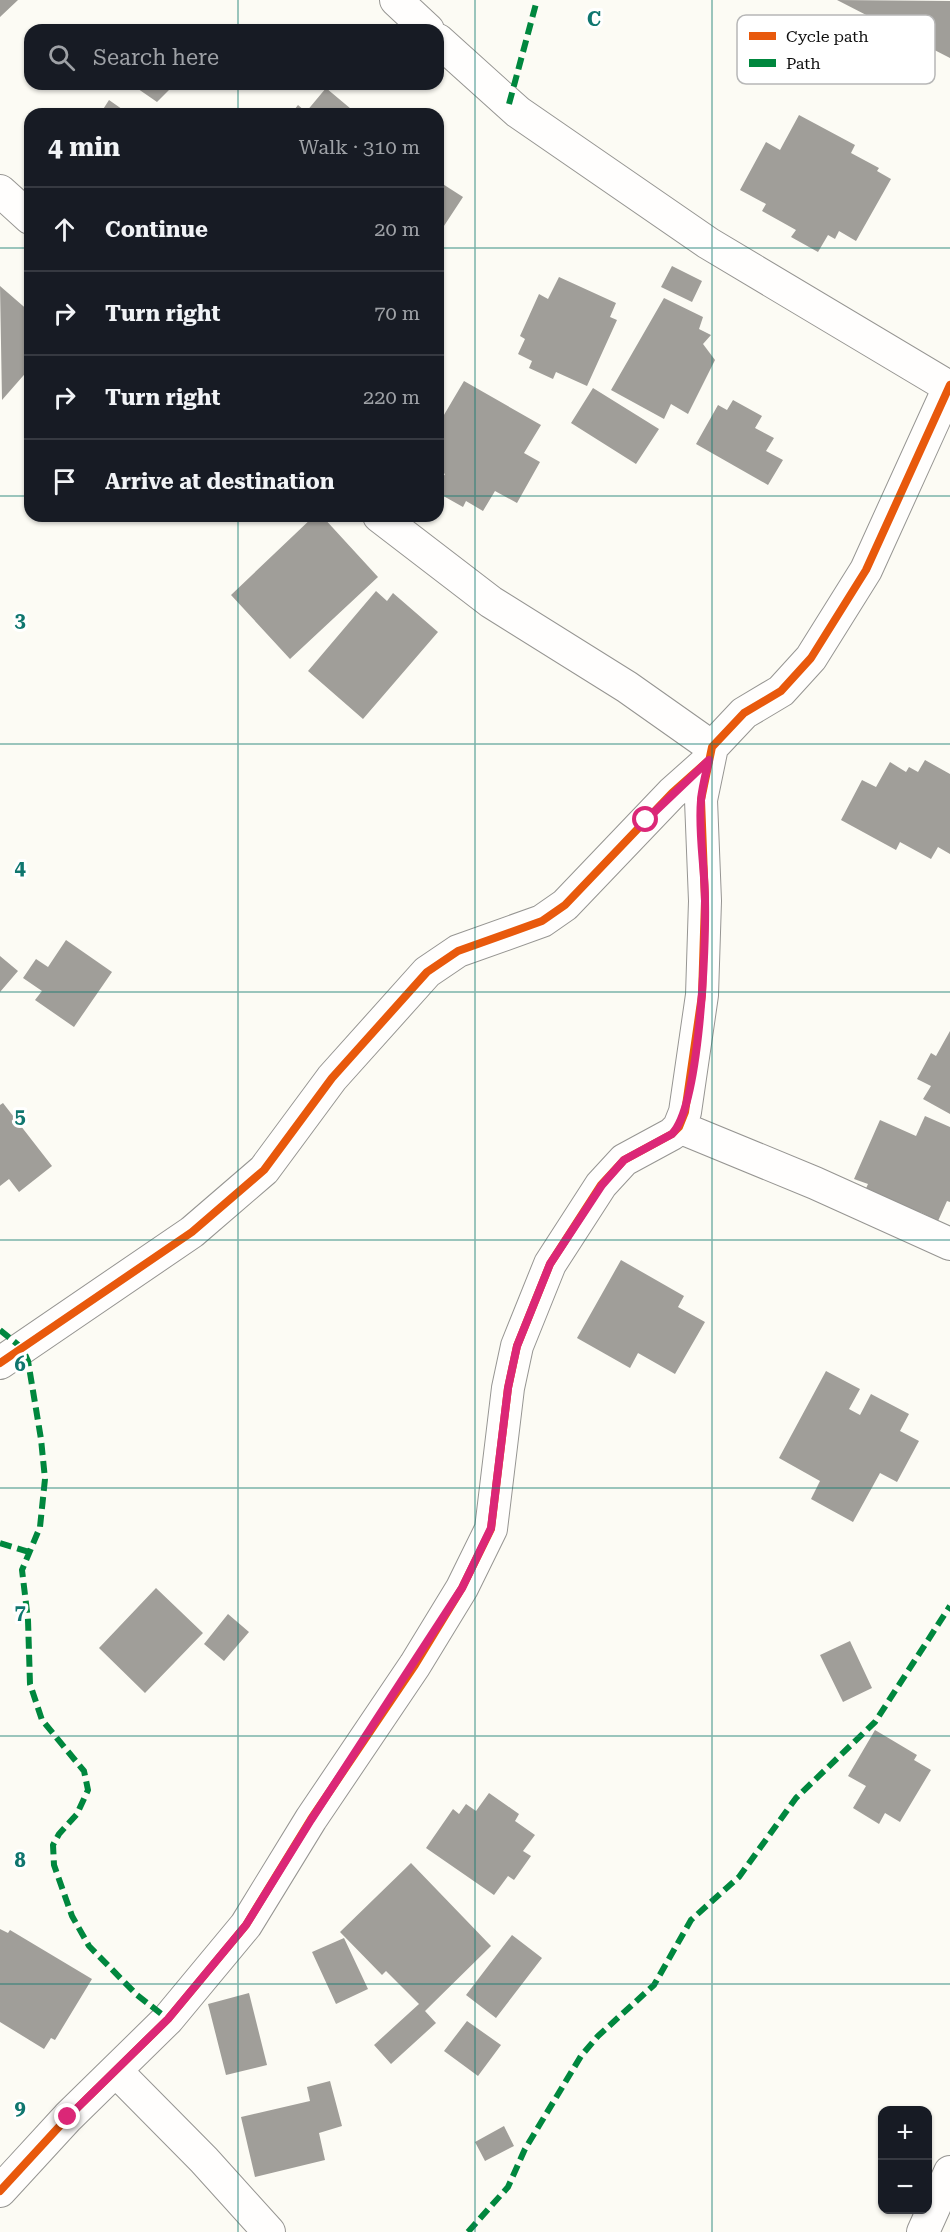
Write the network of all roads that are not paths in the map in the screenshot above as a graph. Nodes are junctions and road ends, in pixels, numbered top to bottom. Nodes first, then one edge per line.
1 (396, 0) edge
2 (422, 24) edge
3 (444, 45) edge
4 (0, 191) edge
5 (24, 213) edge
6 (950, 386) edge
7 (387, 522) edge
8 (711, 753) junction
9 (679, 1127) junction
10 (950, 1244) edge
11 (0, 1363) edge
12 (117, 2071) junction
13 (950, 2172) edge
14 (0, 2192) edge
15 (269, 2232) edge
16 (923, 2232) edge

1 - 2 street
3 - 6 street
4 - 5 street
6 - 8 street
7 - 8 street
8 - 9 street
8 - 11 street
9 - 10 street
9 - 12 street
12 - 14 street
12 - 15 street
13 - 16 street

